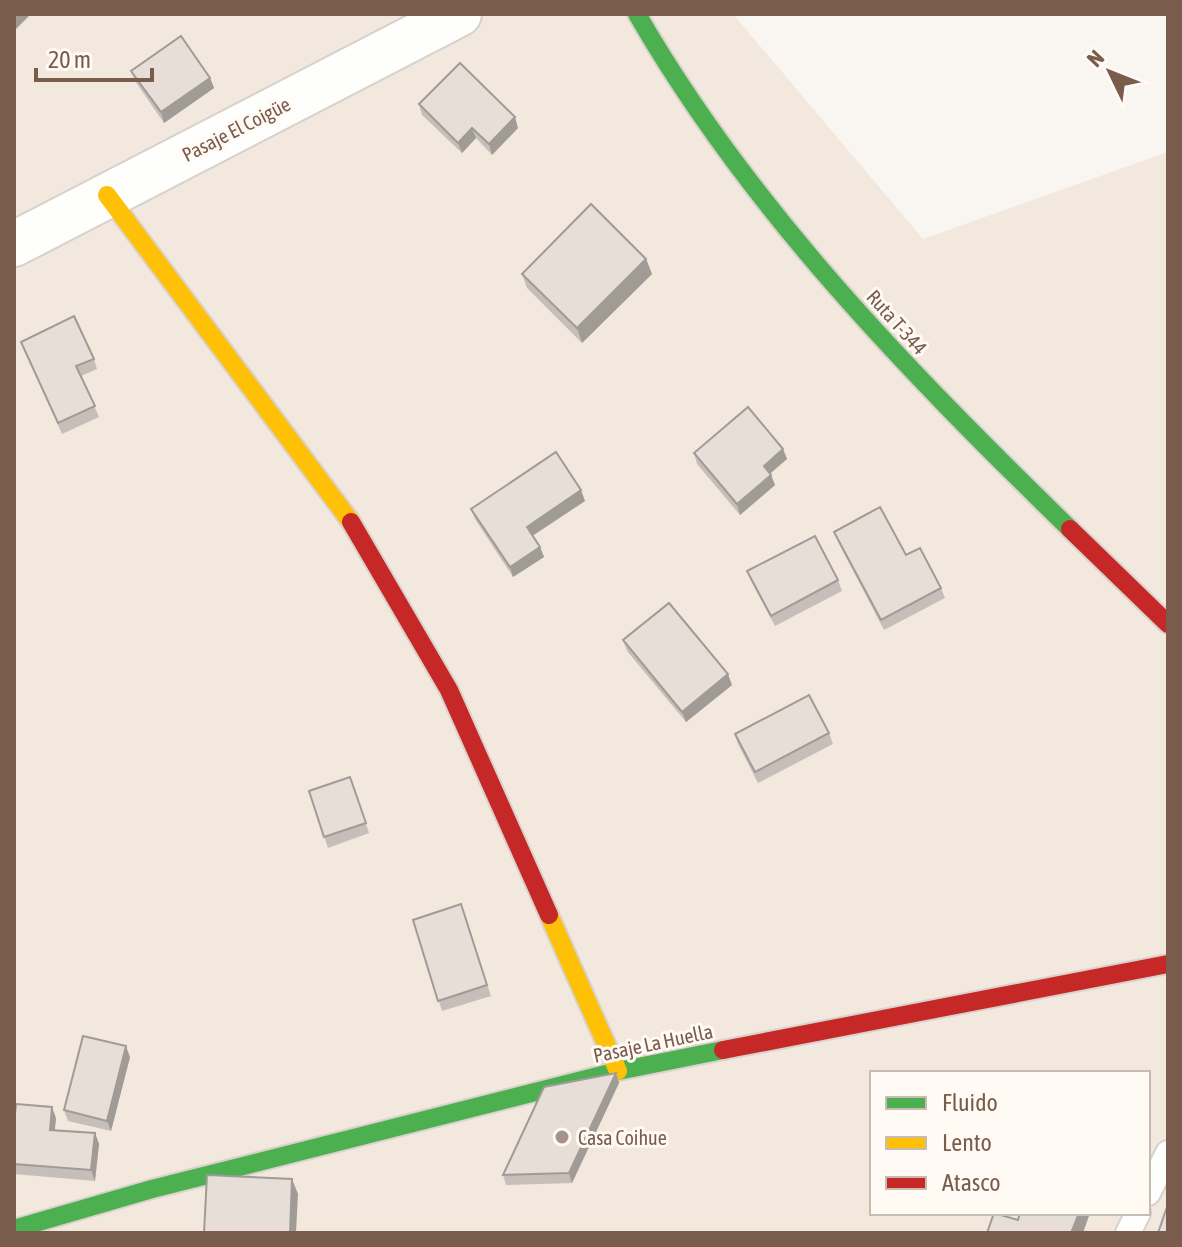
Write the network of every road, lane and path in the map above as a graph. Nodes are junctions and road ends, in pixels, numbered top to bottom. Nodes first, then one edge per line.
1 (459, 14) edge
2 (637, 14) edge
3 (107, 195) junction
4 (14, 244) edge
5 (1168, 624) edge
6 (1168, 964) edge
7 (618, 1071) junction
8 (1168, 1153) edge
9 (1150, 1189) edge
10 (1137, 1215) edge
11 (14, 1229) edge
12 (1128, 1233) edge

1 - 3 street, Pasaje El Coigüe
2 - 5 street, Ruta T-344
3 - 4 street, Pasaje El Coigüe
3 - 7 street
6 - 7 street, Pasaje La Huella
7 - 11 street, Pasaje La Huella
8 - 9 lane
10 - 12 lane

